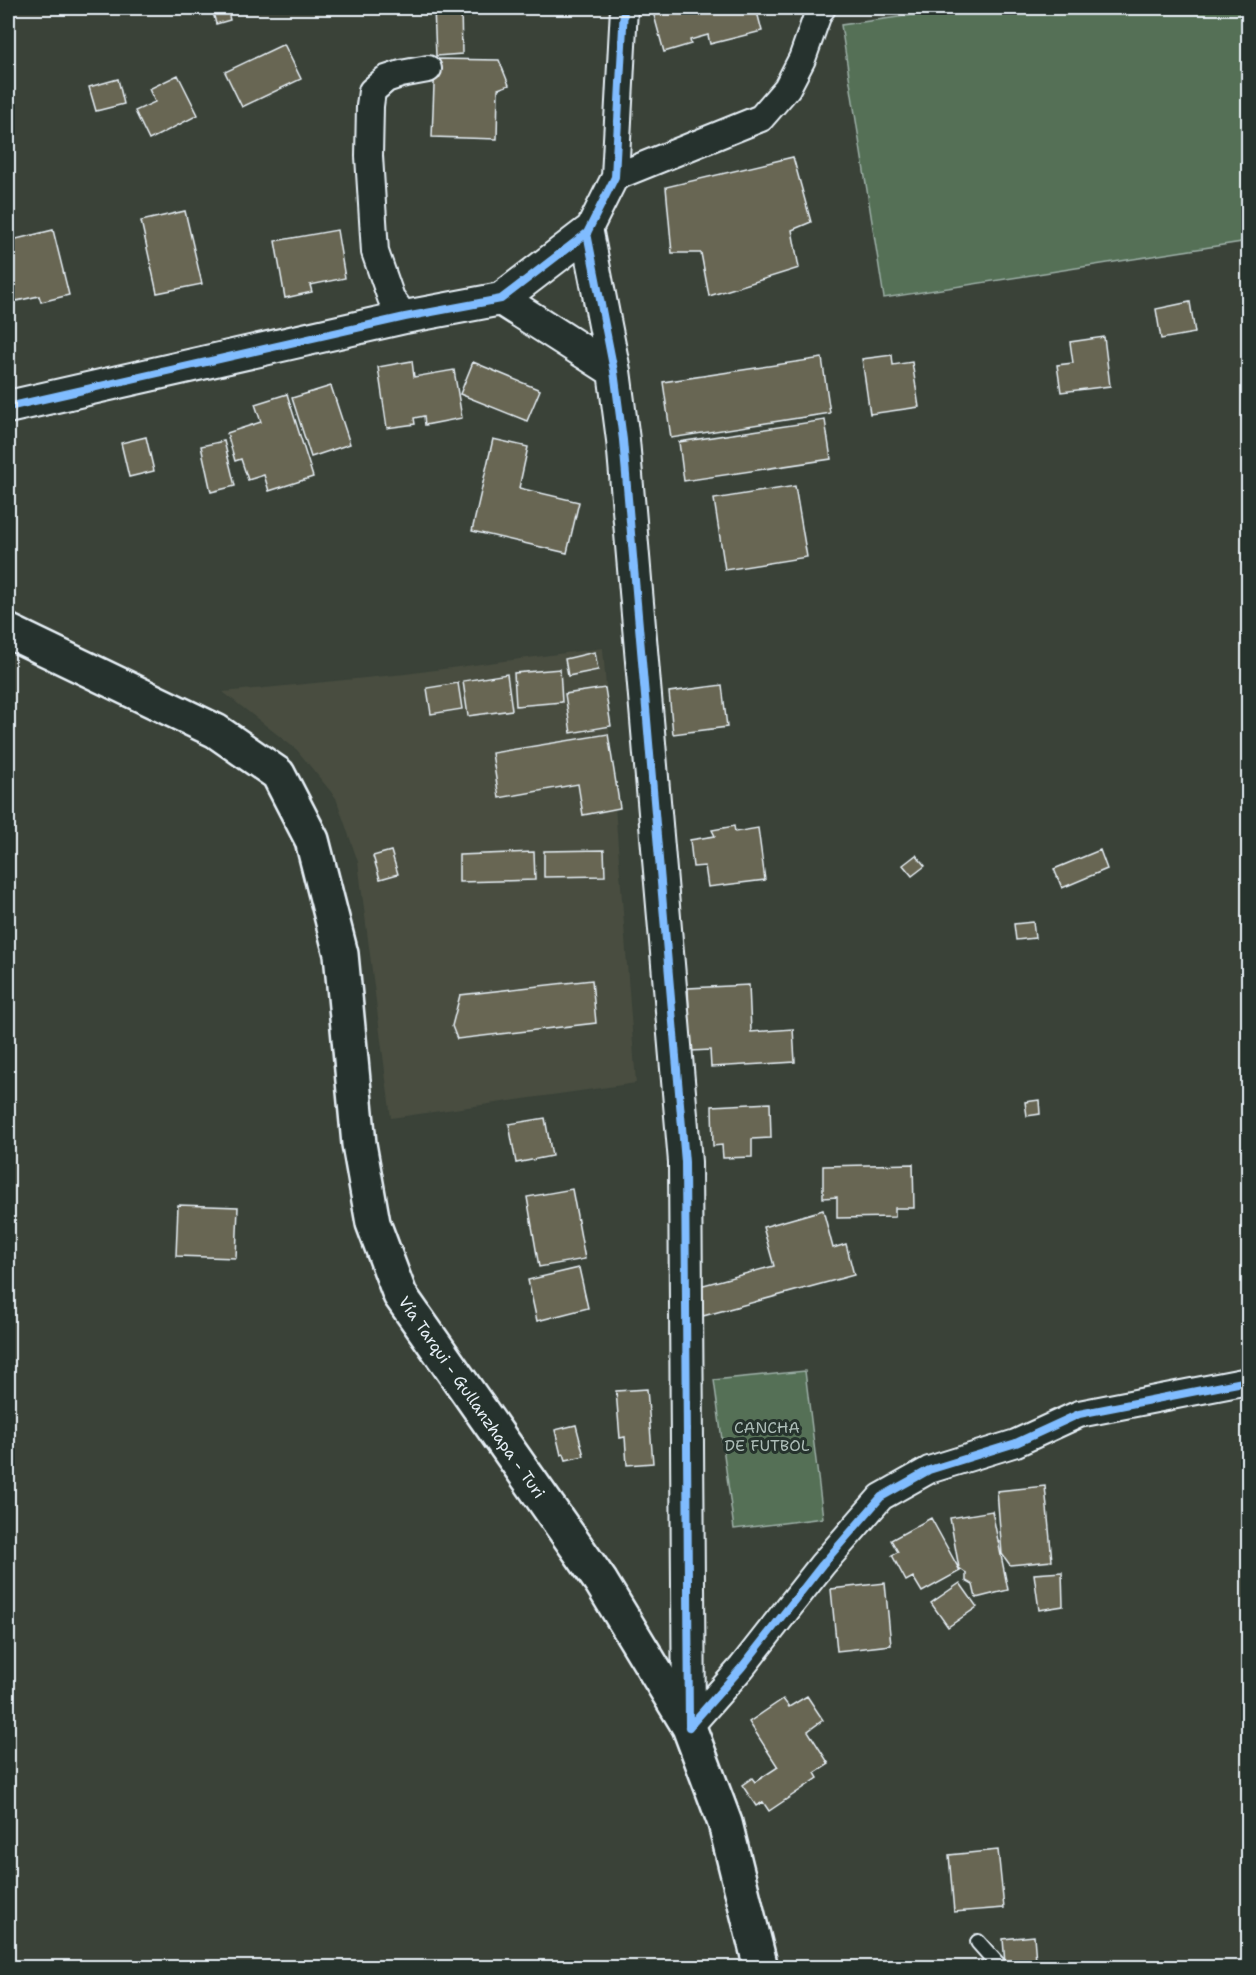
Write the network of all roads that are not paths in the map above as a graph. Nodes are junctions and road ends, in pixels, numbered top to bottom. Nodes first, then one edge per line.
1 (624, 8) edge
2 (822, 8) edge
3 (428, 69) dead end
4 (615, 177) junction
5 (587, 233) junction
6 (501, 299) junction
7 (405, 317) junction
8 (614, 371) junction
9 (8, 407) edge
10 (8, 631) edge
11 (1248, 1381) edge
12 (689, 1727) junction
13 (978, 1942) dead end
14 (761, 1968) edge
15 (1001, 1968) edge

1 - 4 street
2 - 4 street
3 - 7 street
4 - 5 street
5 - 6 street
5 - 8 street
6 - 7 street
6 - 8 street
7 - 9 street
8 - 12 street
10 - 12 main road, Vía Tarqui - Gullanzhapa - Turi
11 - 12 street
12 - 14 main road, Vía Tarqui - Gullanzhapa - Turi
13 - 15 lane

